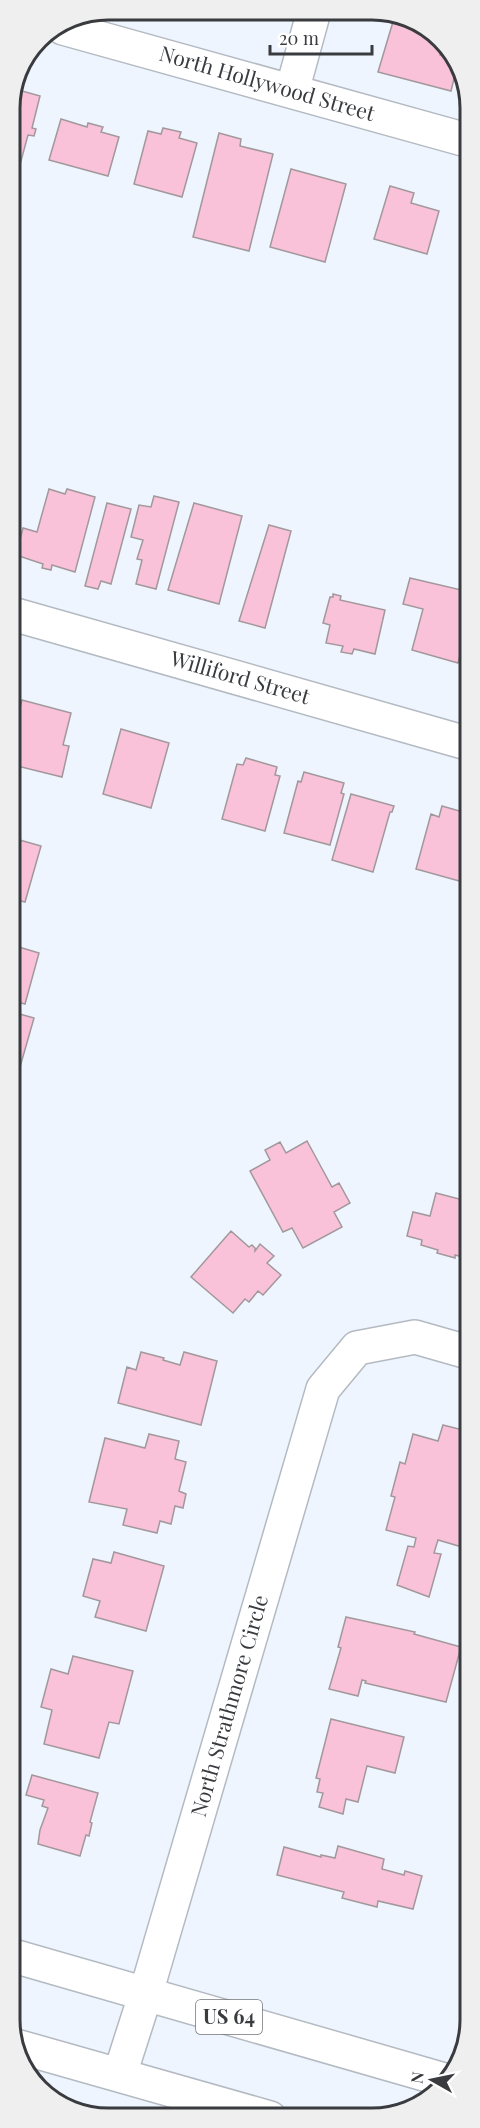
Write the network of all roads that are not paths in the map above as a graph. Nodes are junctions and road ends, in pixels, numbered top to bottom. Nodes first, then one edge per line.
1 (312, 20) edge
2 (68, 29) edge
3 (292, 91) junction
4 (460, 138) edge
5 (20, 616) edge
6 (460, 741) edge
7 (460, 1350) edge
8 (20, 1958) edge
9 (146, 1993) junction
10 (24, 2048) edge
11 (120, 2074) junction
12 (439, 2078) edge
13 (236, 2108) edge

1 - 3 street
2 - 3 street, North Hollywood Street
3 - 4 street, North Hollywood Street
5 - 6 street, Williford Street
7 - 9 street, North Strathmore Circle
8 - 9 street, US 64
9 - 11 street, North Strathmore Circle
9 - 12 street, US 64
10 - 11 street
11 - 13 street

